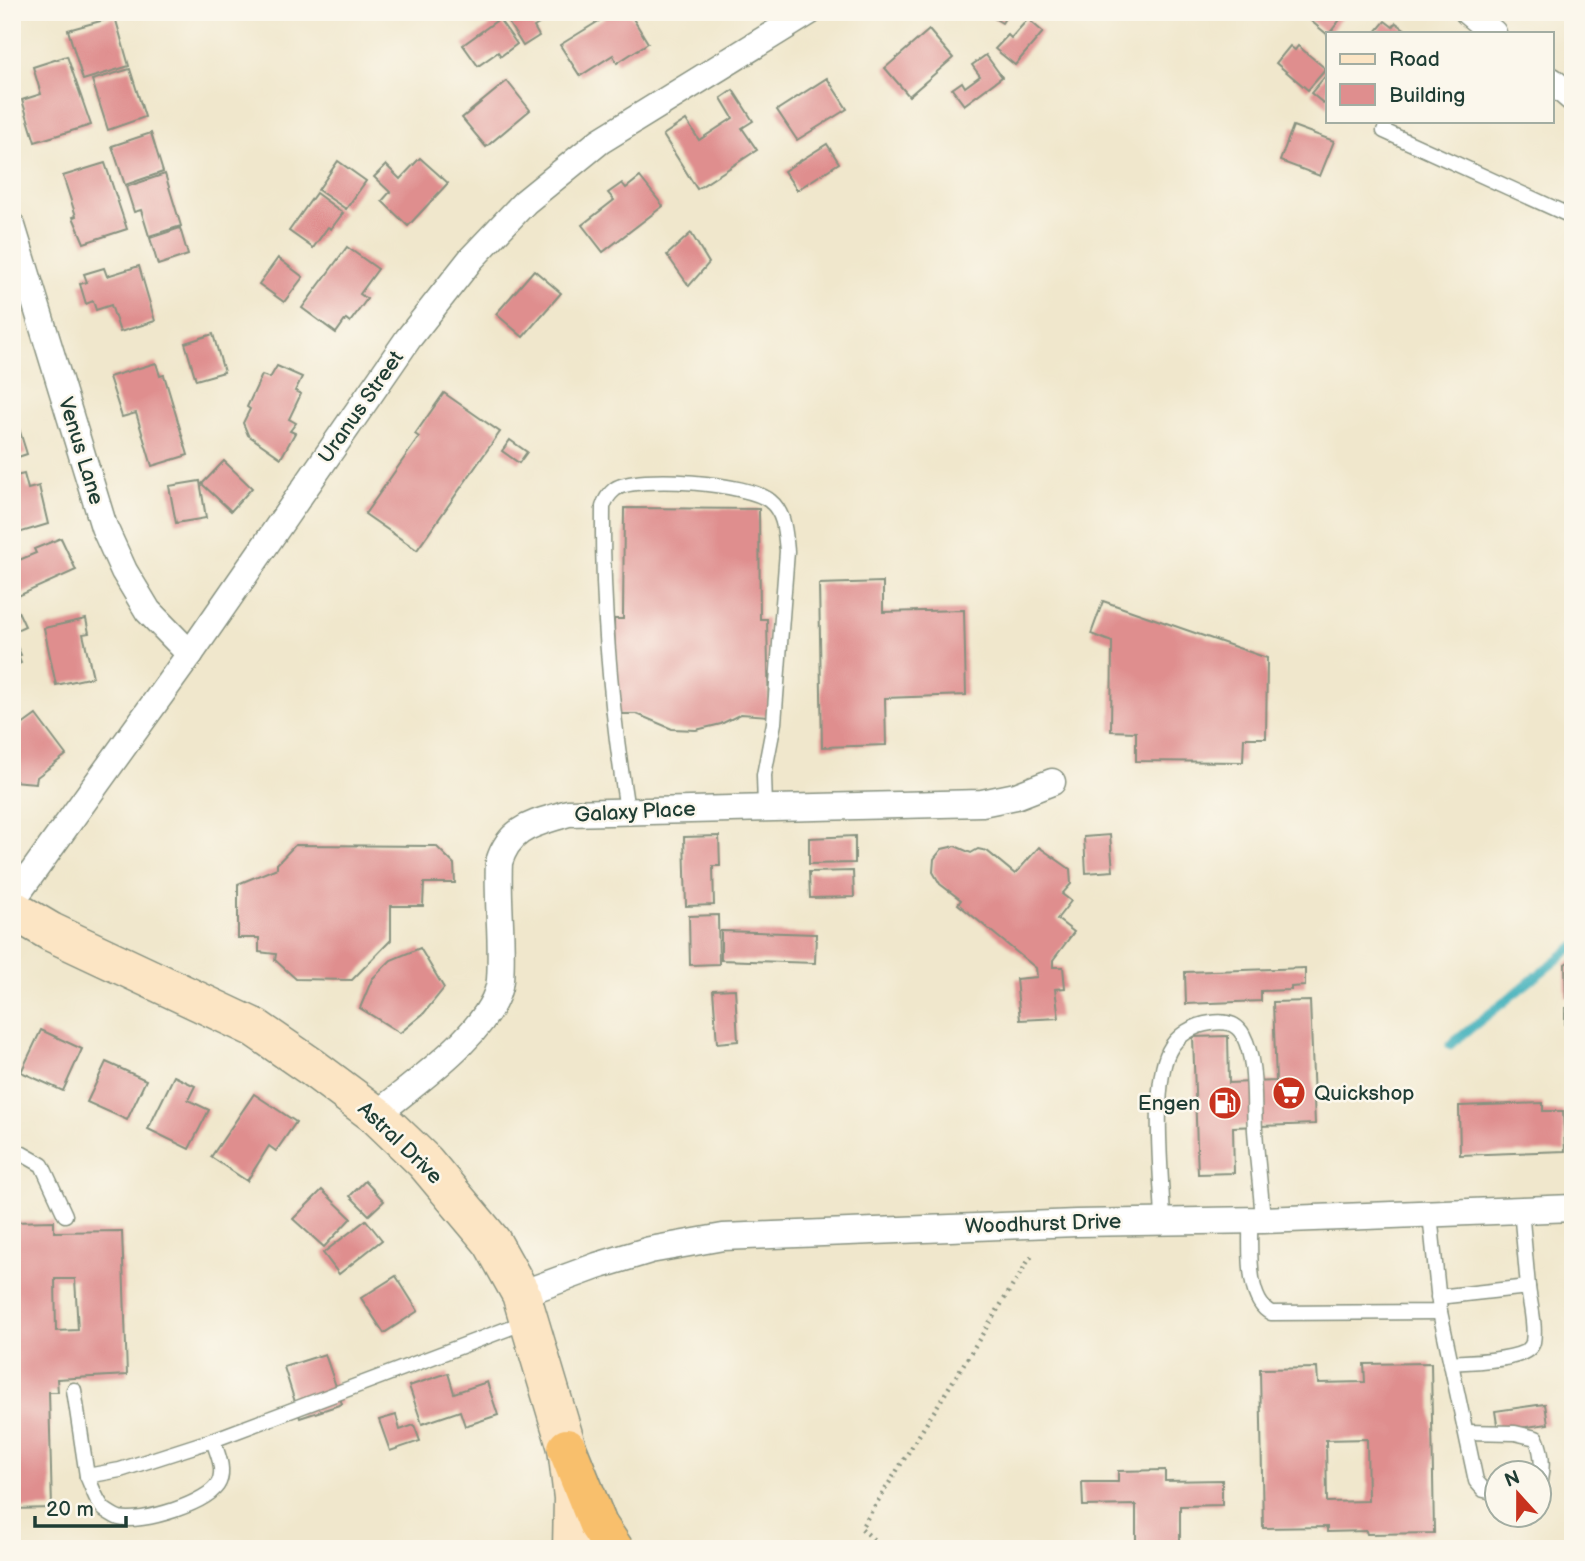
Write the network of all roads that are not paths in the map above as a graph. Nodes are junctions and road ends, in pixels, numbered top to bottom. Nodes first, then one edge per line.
1 (809, 12) edge
2 (1468, 12) edge
3 (1492, 32) edge
4 (1554, 83) edge
5 (1573, 99) edge
6 (1384, 131) dead end
7 (1573, 217) edge
8 (12, 226) edge
9 (190, 654) junction
10 (1052, 782) dead end
11 (765, 807) junction
12 (627, 810) junction
13 (12, 901) edge
14 (12, 909) edge
15 (376, 1115) junction
16 (12, 1148) edge
17 (1573, 1208) edge
18 (1521, 1209) junction
19 (1430, 1214) junction
20 (65, 1215) dead end
21 (1163, 1220) junction
22 (1257, 1220) junction
23 (1528, 1287) junction
24 (1438, 1297) junction
25 (526, 1307) junction
26 (1440, 1312) junction
27 (1452, 1363) junction
28 (74, 1390) dead end
29 (1466, 1433) junction
30 (213, 1440) junction
31 (567, 1448) junction
32 (1541, 1460) edge
33 (87, 1476) junction
34 (1484, 1490) edge
35 (572, 1549) edge
36 (614, 1549) edge

1 - 9 street, Uranus Street
2 - 3 street
4 - 5 street
6 - 7 lane
8 - 9 street, Venus Lane
9 - 13 street, Uranus Street
10 - 11 street, Galaxy Place
11 - 12 street, Galaxy Place
11 - 12 lane
12 - 15 street, Galaxy Place
14 - 15 street, Astral Drive
15 - 25 street, Astral Drive
16 - 20 lane
17 - 18 street, Woodhurst Drive
18 - 19 street, Woodhurst Drive
18 - 23 lane
19 - 22 street, Woodhurst Drive
19 - 24 lane
21 - 22 street, Woodhurst Drive
21 - 22 lane
21 - 25 street, Woodhurst Drive
22 - 26 lane
23 - 24 lane
23 - 27 lane
24 - 26 lane
25 - 30 lane
25 - 31 street, Astral Drive
26 - 27 lane
27 - 29 lane
28 - 33 lane
29 - 32 lane
29 - 34 lane
30 - 33 lane
30 - 33 lane
31 - 35 street, Astral Drive
31 - 36 highway

